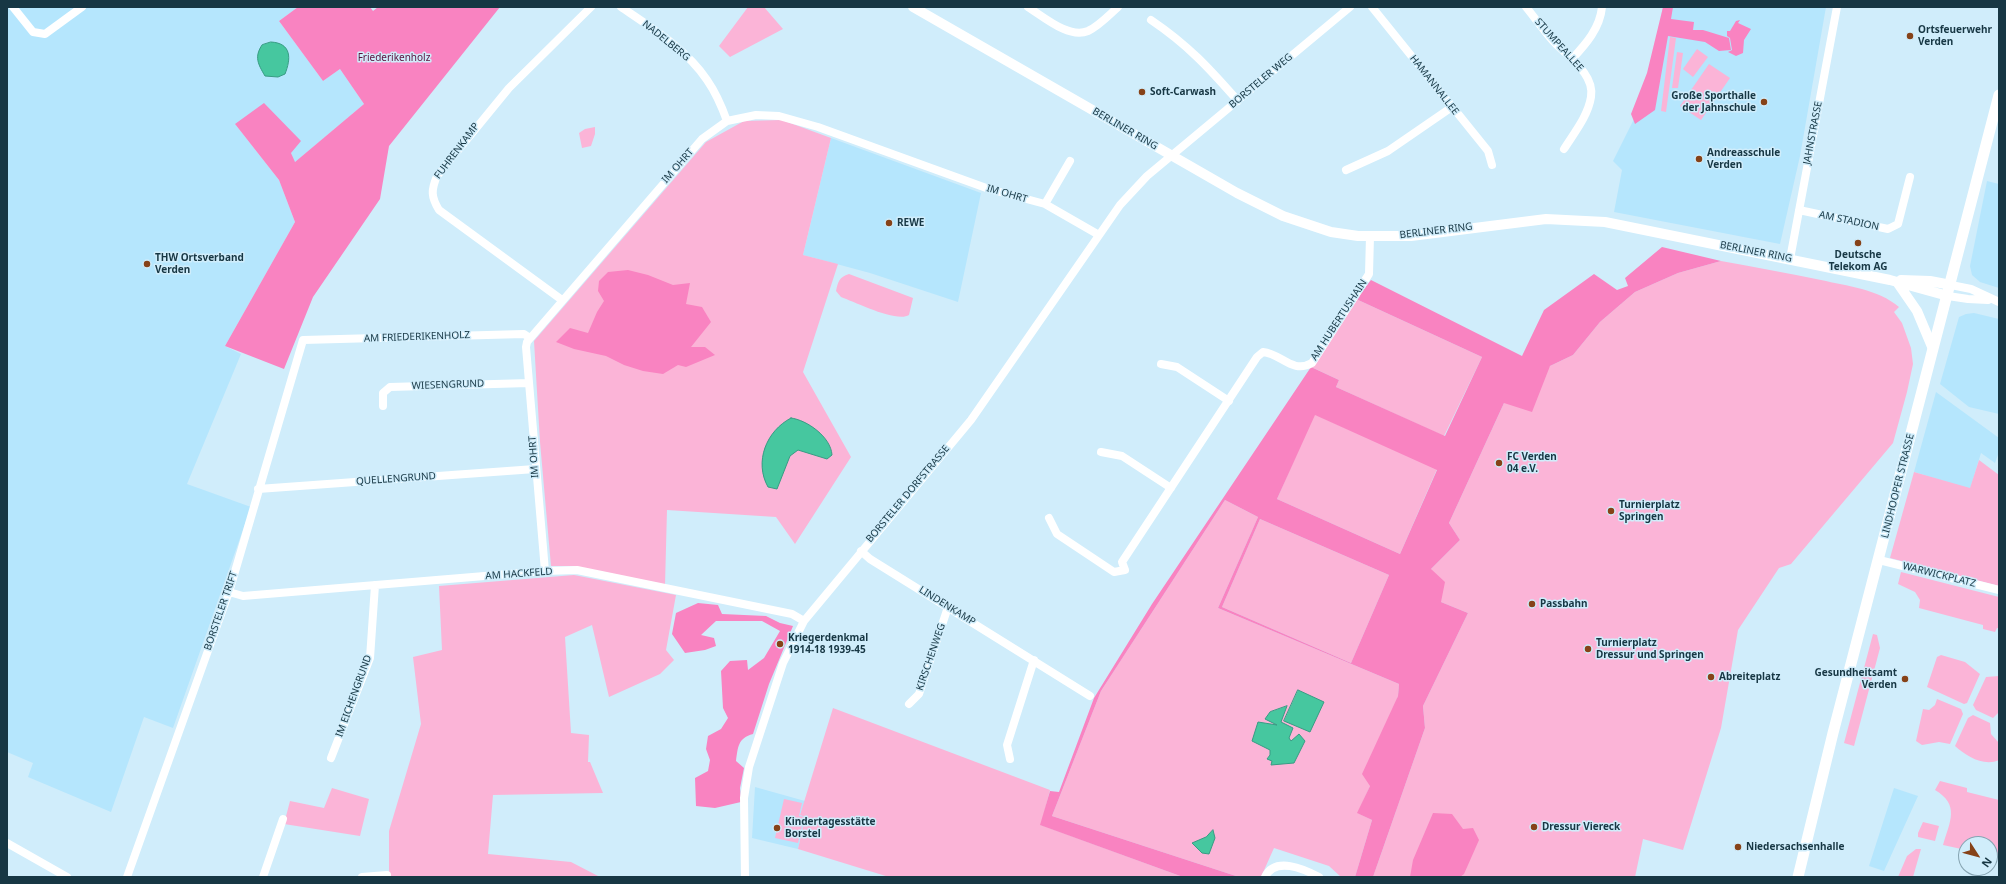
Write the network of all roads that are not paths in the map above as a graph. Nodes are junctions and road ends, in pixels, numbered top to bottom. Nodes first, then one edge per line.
1 (13, 7) edge
2 (82, 7) edge
3 (591, 7) edge
4 (622, 7) edge
5 (913, 7) edge
6 (1028, 7) edge
7 (1118, 7) edge
8 (1350, 7) edge
9 (1372, 7) edge
10 (1526, 7) edge
11 (1602, 7) edge
12 (1837, 7) edge
13 (1151, 20) dead end
14 (1572, 59) junction
15 (1999, 95) edge
16 (1238, 101) junction
17 (1452, 107) junction
18 (728, 121) junction
19 (1564, 149) dead end
20 (1173, 156) junction
21 (1070, 161) dead end
22 (1492, 165) dead end
23 (1346, 170) dead end
24 (1910, 177) dead end
25 (1045, 204) junction
26 (1799, 210) junction
27 (1099, 235) junction
28 (1370, 236) junction
29 (1790, 259) junction
30 (1894, 281) junction
31 (1949, 290) junction
32 (562, 300) junction
33 (1995, 301) edge
34 (530, 338) junction
35 (303, 340) joint
36 (1933, 349) junction
37 (1161, 364) dead end
38 (529, 383) junction
39 (1228, 400) junction
40 (383, 406) dead end
41 (1101, 452) dead end
42 (535, 469) junction
43 (1171, 488) junction
44 (258, 489) junction
45 (1049, 518) dead end
46 (861, 551) junction
47 (1879, 560) junction
48 (545, 571) junction
49 (375, 585) junction
50 (1999, 590) edge
51 (228, 592) junction
52 (948, 606) junction
53 (804, 621) junction
54 (1034, 660) junction
55 (1090, 696) dead end
56 (909, 704) dead end
57 (330, 758) dead end
58 (1010, 759) dead end
59 (283, 818) dead end
60 (7, 843) edge
61 (387, 875) dead end
62 (67, 877) edge
63 (127, 877) edge
64 (263, 877) edge
65 (362, 877) edge
66 (745, 877) edge
67 (1265, 877) edge
68 (1320, 877) edge
69 (1798, 877) edge

1 - 2 street
3 - 32 street, FUHRENKAMP
4 - 18 street, NADELBERG
5 - 20 street, BERLINER RING
6 - 7 street
8 - 16 street, BORSTELER WEG
9 - 17 street, HAMANNALLEE
10 - 14 street, STUMPEALLEE
11 - 14 street
12 - 26 street, JAHNSTRASSE
13 - 16 street
14 - 19 street, STUMPEALLEE
15 - 31 main road, LINDHOOPER STRASSE
16 - 20 street, BORSTELER WEG
17 - 22 street, HAMANNALLEE
17 - 23 street
18 - 25 street, IM OHRT
18 - 32 street, IM OHRT
20 - 27 street, BORSTELER DORFSTRASSE
20 - 28 street, BERLINER RING
21 - 25 street
24 - 26 street, AM STADION
25 - 27 street, IM OHRT
26 - 29 street, JAHNSTRASSE
27 - 46 street, BORSTELER DORFSTRASSE
28 - 29 street, BERLINER RING
28 - 39 street, AM HUBERTUSHAIN
29 - 30 street, BERLINER RING
30 - 31 street, BERLINER RING
30 - 36 street
31 - 33 street
31 - 36 main road, LINDHOOPER STRASSE
32 - 34 street, IM OHRT
34 - 35 street, AM FRIEDERIKENHOLZ
34 - 38 street, IM OHRT
35 - 44 street, BORSTELER TRIFT
36 - 47 main road, LINDHOOPER STRASSE
37 - 39 street
38 - 40 street, WIESENGRUND
38 - 42 street, IM OHRT
39 - 43 street, AM HUBERTUSHAIN
41 - 43 street
42 - 44 street, QUELLENGRUND
42 - 48 street, IM OHRT
43 - 45 street, AM HUBERTUSHAIN
44 - 51 street, BORSTELER TRIFT
46 - 52 street, LINDENKAMP
46 - 53 street, BORSTELER DORFSTRASSE
47 - 50 street, WARWICKPLATZ
47 - 69 main road, LINDHOOPER STRASSE
48 - 49 street, AM HACKFELD
48 - 53 street, AM HACKFELD
49 - 51 street, AM HACKFELD
49 - 57 street, IM EICHENGRUND
51 - 63 street, BORSTELER TRIFT
52 - 54 street, LINDENKAMP
52 - 56 street, KIRSCHENWEG
53 - 66 street, BORSTELER DORFSTRASSE
54 - 55 street, LINDENKAMP
54 - 58 street
59 - 64 street
60 - 62 street
61 - 65 street
67 - 68 street

